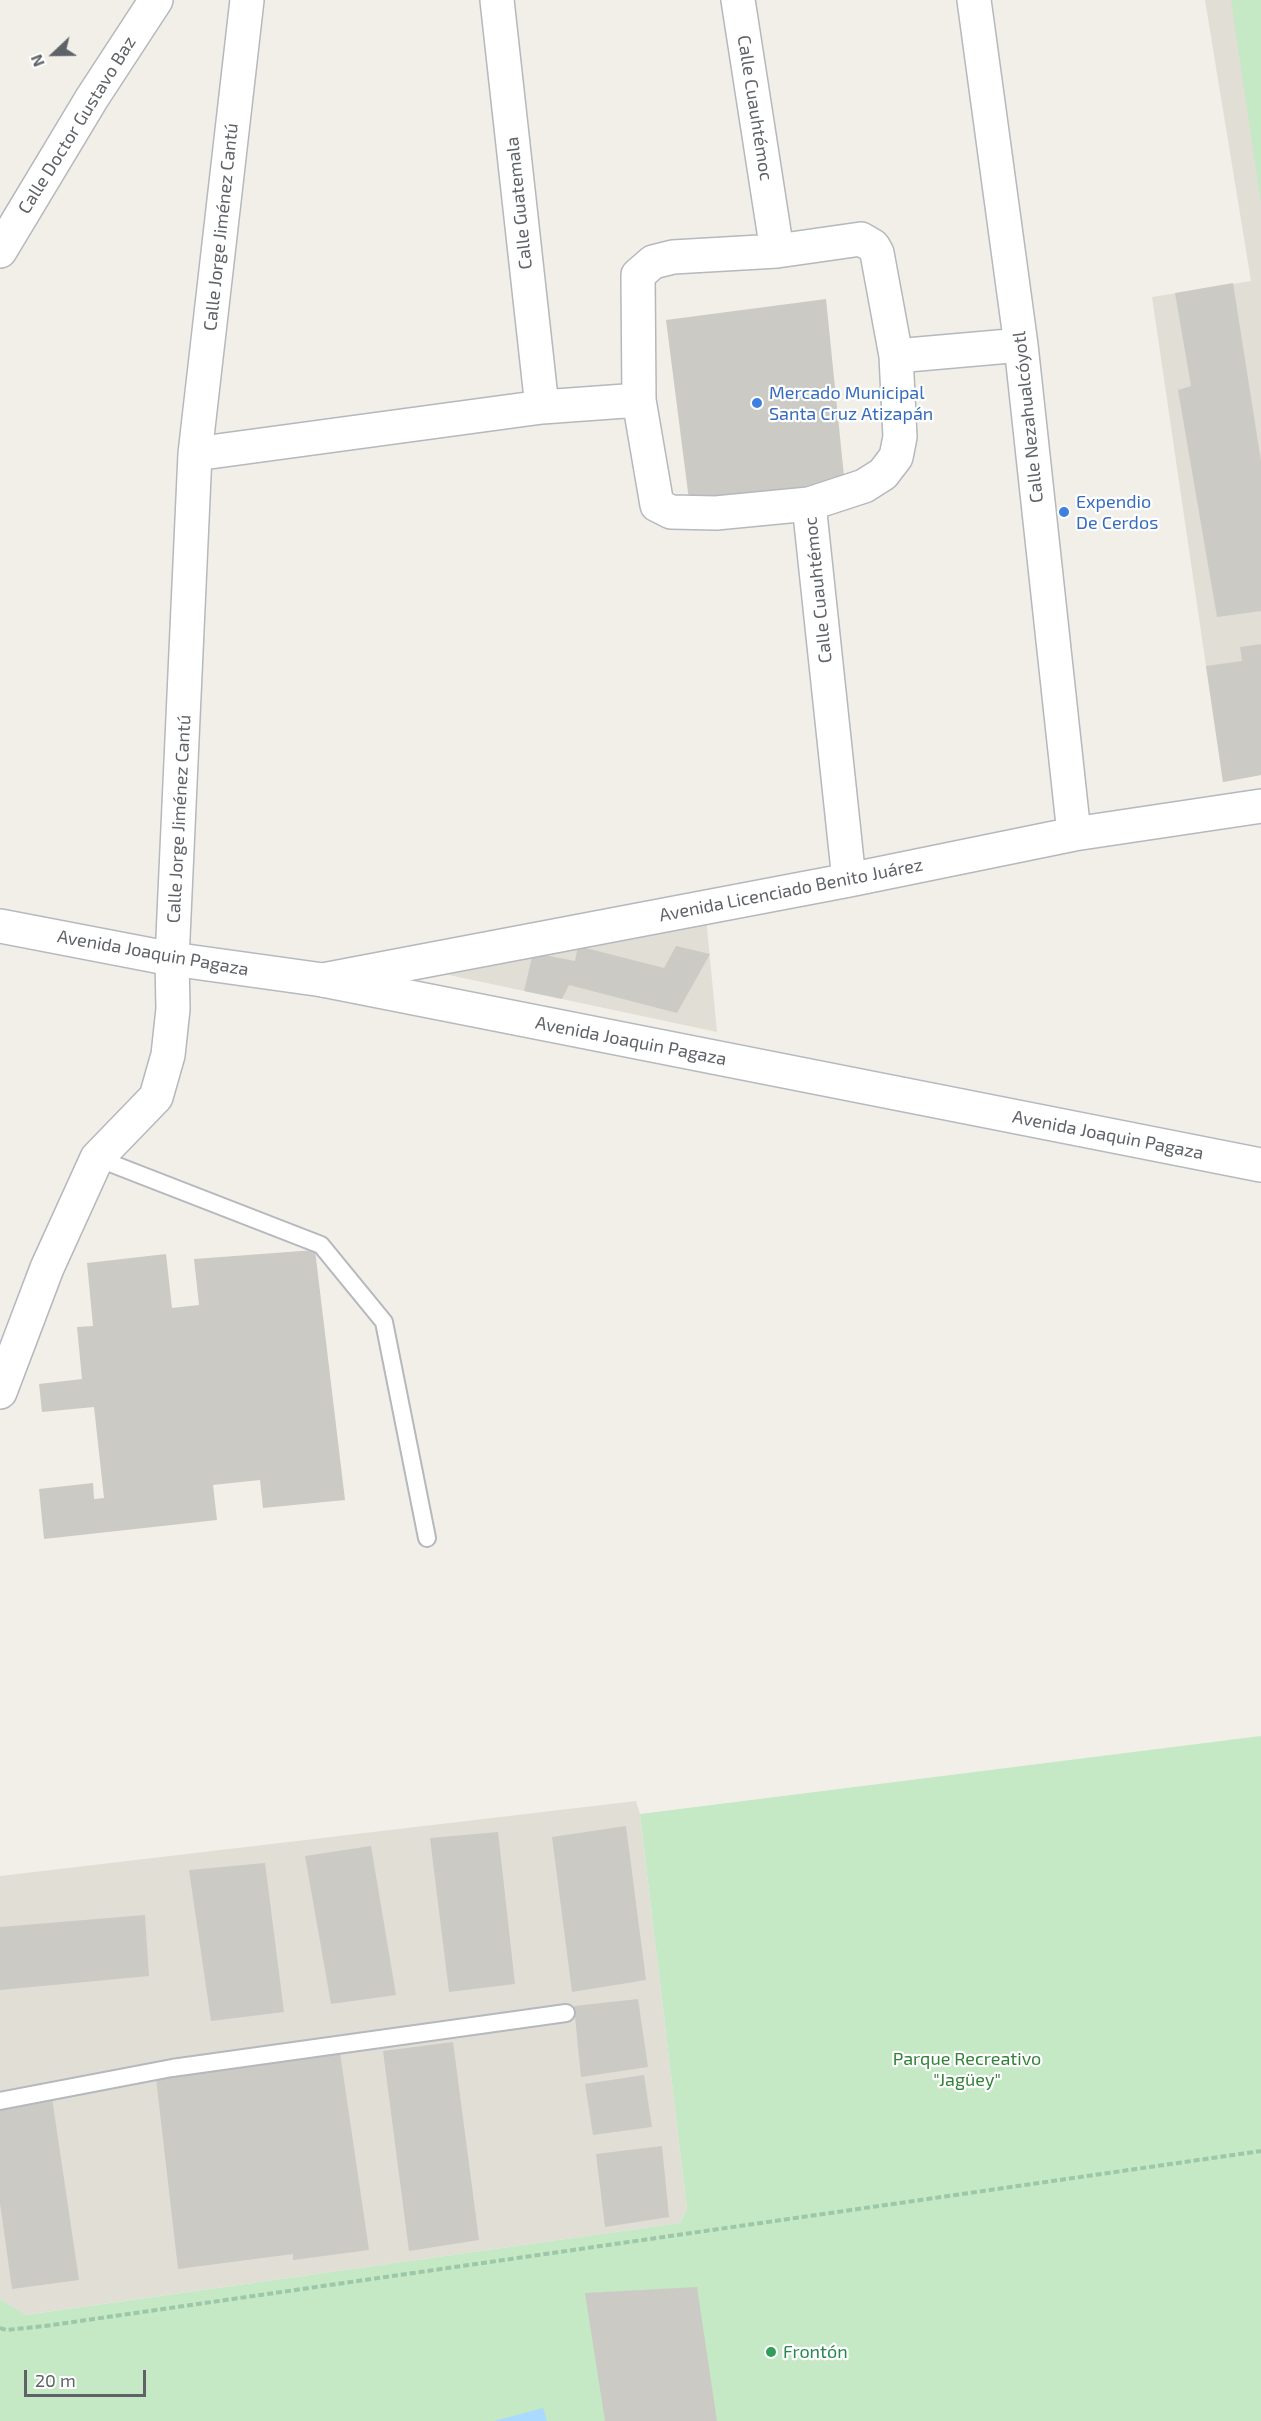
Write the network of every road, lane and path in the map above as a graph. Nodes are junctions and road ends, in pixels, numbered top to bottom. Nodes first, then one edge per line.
1 (156, 0) edge
2 (247, 0) edge
3 (497, 0) edge
4 (738, 0) edge
5 (974, 0) edge
6 (0, 251) edge
7 (777, 251) junction
8 (1021, 345) junction
9 (896, 356) junction
10 (639, 400) junction
11 (542, 406) junction
12 (195, 454) junction
13 (809, 504) junction
14 (1261, 806) edge
15 (1074, 834) junction
16 (849, 880) junction
17 (0, 926) edge
18 (172, 959) junction
19 (323, 980) junction
20 (97, 1158) junction
21 (1261, 1165) edge
22 (0, 1392) edge
23 (427, 1538) dead end
24 (566, 2013) dead end
25 (0, 2101) edge
26 (1261, 2151) edge
27 (0, 2328) edge

1 - 6 street, Calle Doctor Gustavo Baz
2 - 12 street, Calle Jorge Jiménez Cantú
3 - 11 street, Calle Guatemala
4 - 7 street, Calle Cuauhtémoc
5 - 8 street, Calle Nezahualcóyotl
7 - 9 street, Calle Cuauhtémoc
7 - 10 street, Calle Cuauhtémoc
8 - 9 street
8 - 15 street, Calle Nezahualcóyotl
9 - 13 street, Calle Cuauhtémoc
10 - 11 street
10 - 13 street
11 - 12 street
12 - 18 street, Calle Jorge Jiménez Cantú
13 - 16 street, Calle Cuauhtémoc
14 - 15 street, Avenida Licenciado Benito Juárez
15 - 16 street, Avenida Licenciado Benito Juárez
16 - 19 street, Avenida Licenciado Benito Juárez
17 - 18 street, Avenida Joaquin Pagaza
18 - 19 street, Avenida Joaquin Pagaza
18 - 20 street, Calle Jorge Jiménez Cantú
19 - 21 street, Avenida Joaquin Pagaza
20 - 22 street, Calle Jorge Jiménez Cantú
20 - 23 lane
24 - 25 lane
26 - 27 path

